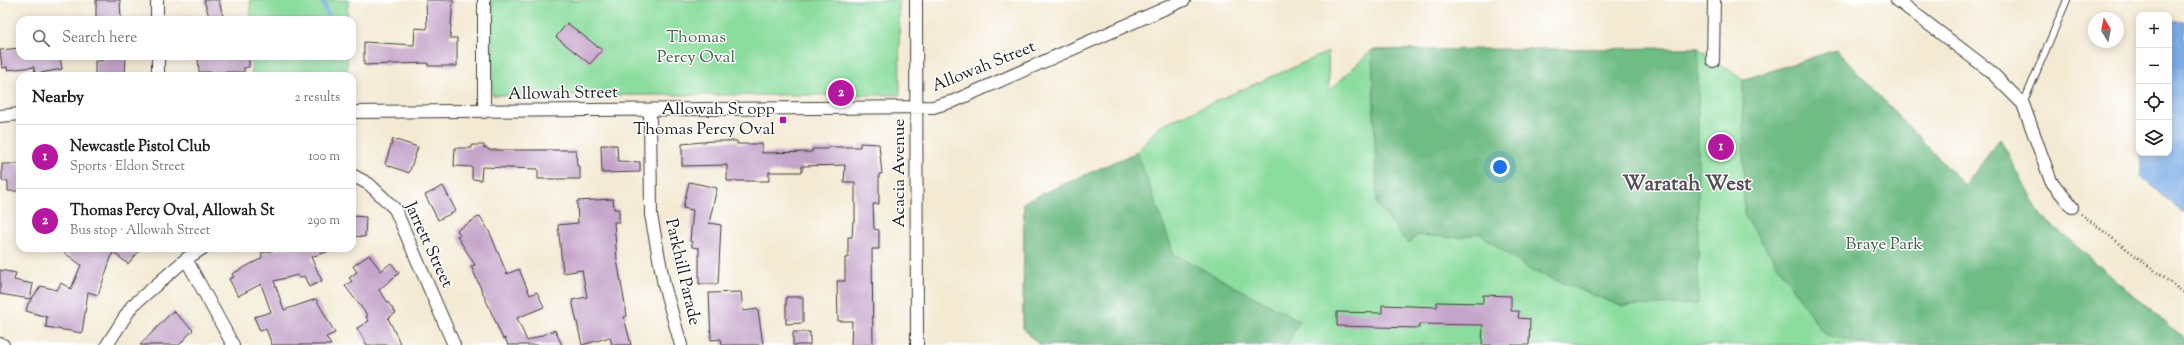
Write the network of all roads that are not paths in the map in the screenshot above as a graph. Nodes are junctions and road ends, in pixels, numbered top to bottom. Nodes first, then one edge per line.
1 (157, 0) edge
2 (484, 0) edge
3 (916, 0) edge
4 (1184, 0) edge
5 (1714, 0) edge
6 (1897, 0) edge
7 (2067, 0) edge
8 (157, 16) edge
9 (158, 60) edge
10 (1713, 62) dead end
11 (158, 72) edge
12 (2023, 104) junction
13 (917, 107) junction
14 (650, 110) junction
15 (356, 112) edge
16 (484, 112) junction
17 (16, 114) edge
18 (0, 116) edge
19 (356, 177) edge
20 (2072, 207) road end
21 (197, 252) edge
22 (186, 259) junction
23 (107, 345) edge
24 (233, 345) edge
25 (454, 345) edge
26 (681, 345) edge
27 (917, 345) edge

1 - 8 street
2 - 16 street
3 - 13 street, Acacia Avenue
4 - 13 street, Allowah Street
5 - 10 street
6 - 12 street
7 - 12 lane
9 - 11 street
12 - 20 street
13 - 14 street, Allowah Street
13 - 27 street, Acacia Avenue
14 - 16 street, Allowah Street
14 - 26 street, Parkhill Parade
15 - 16 street, Allowah Street
17 - 18 street
19 - 25 street, Jarrett Street
21 - 22 street
22 - 23 street
22 - 24 street

